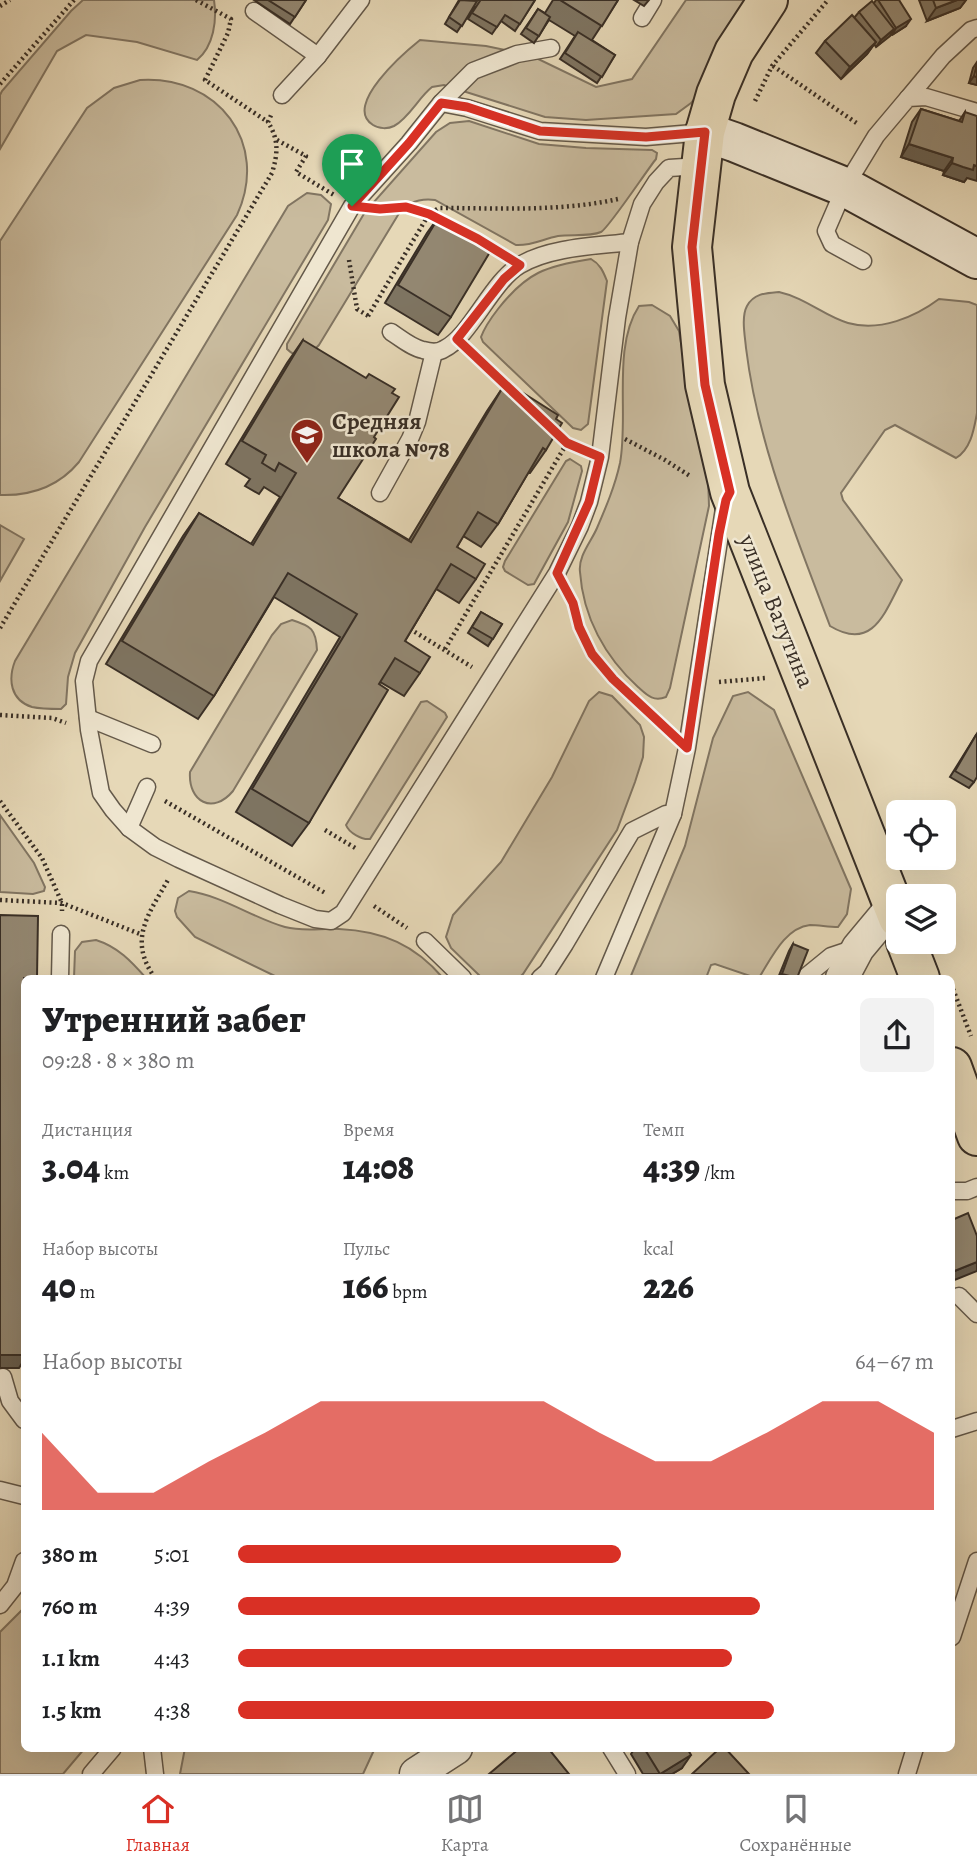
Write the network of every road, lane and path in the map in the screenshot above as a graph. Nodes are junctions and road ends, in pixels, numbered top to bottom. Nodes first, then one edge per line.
1 (10, 0) edge
2 (74, 0) edge
3 (196, 0) edge
4 (361, 0) edge
5 (653, 0) edge
6 (768, 0) edge
7 (828, 0) edge
8 (0, 6) edge
9 (254, 11) dead end
10 (642, 18) dead end
11 (977, 27) edge
12 (551, 48) dead end
13 (318, 56) junction
14 (772, 66) junction
15 (0, 84) edge
16 (282, 95) joint
17 (908, 98) junction
18 (441, 103) junction
19 (977, 112) edge
20 (268, 122) junction
21 (876, 136) junction
22 (277, 140) junction
23 (713, 146) junction
24 (845, 187) junction
25 (650, 192) junction
26 (352, 206) junction
27 (429, 214) junction
28 (343, 223) junction
29 (450, 224) edge
30 (630, 242) junction
31 (977, 259) edge
32 (863, 261) dead end
33 (357, 309) dead end
34 (368, 316) dead end
35 (391, 331) dead end
36 (457, 339) junction
37 (433, 352) junction
38 (528, 406) edge
39 (548, 425) edge
40 (603, 428) junction
41 (567, 443) junction
42 (600, 457) junction
43 (380, 493) dead end
44 (728, 496) junction
45 (557, 573) junction
46 (0, 628) edge
47 (410, 629) edge
48 (444, 649) junction
49 (482, 673) dead end
50 (802, 675) junction
51 (696, 684) junction
52 (0, 715) edge
53 (89, 724) junction
54 (152, 744) dead end
55 (687, 748) junction
56 (147, 787) dead end
57 (161, 799) dead end
58 (0, 801) edge
59 (673, 814) junction
60 (129, 828) junction
61 (325, 830) edge
62 (367, 855) dead end
63 (292, 873) dead end
64 (886, 889) edge
65 (356, 895) junction
66 (0, 900) edge
67 (62, 903) junction
68 (155, 903) dead end
69 (886, 921) edge
70 (61, 934) dead end
71 (140, 934) junction
72 (425, 941) joint
73 (858, 948) junction
74 (911, 954) edge
75 (60, 975) edge
76 (153, 975) edge
77 (460, 975) edge
78 (544, 975) edge
79 (605, 975) edge
80 (808, 975) edge
81 (844, 975) edge
82 (919, 975) edge
83 (955, 1007) edge
84 (962, 1055) edge
85 (977, 1136) edge
86 (977, 1187) edge
87 (955, 1191) edge
88 (958, 1296) dead end
89 (977, 1314) edge
90 (3, 1377) dead end
91 (21, 1416) edge
92 (977, 1421) edge
93 (955, 1428) edge
94 (0, 1490) edge
95 (21, 1495) edge
96 (977, 1561) edge
97 (21, 1569) edge
98 (0, 1605) edge
99 (955, 1628) edge
100 (110, 1752) edge
101 (152, 1752) edge
102 (450, 1752) edge
103 (614, 1752) edge
104 (914, 1752) edge
105 (91, 1774) edge
106 (155, 1774) edge
107 (416, 1774) edge
108 (628, 1774) edge
109 (907, 1774) edge

1 - 8 path
2 - 15 path
3 - 20 path
4 - 13 lane
5 - 10 lane
6 - 23 main road, улица Ватутина
7 - 14 path
9 - 13 lane
11 - 17 lane
12 - 18 lane
13 - 16 lane
14 - 21 path
14 - 23 path
16 - 20 path
17 - 19 lane
17 - 21 lane
18 - 23 lane
18 - 26 lane
20 - 22 path
21 - 24 lane
22 - 26 path
22 - 46 path
23 - 24 street
23 - 25 lane
23 - 44 main road, улица Ватутина
24 - 31 street
24 - 32 lane
25 - 27 path
25 - 30 lane
26 - 27 path
26 - 28 lane
27 - 29 path
27 - 34 path
28 - 33 path
28 - 53 lane
30 - 36 lane
30 - 40 lane
35 - 37 lane
36 - 37 lane
36 - 38 path
37 - 43 lane
39 - 41 path
40 - 42 lane
40 - 44 path
41 - 42 path
41 - 48 path
42 - 45 lane
44 - 50 main road, улица Ватутина
44 - 51 lane
45 - 55 path
45 - 65 lane
47 - 48 path
48 - 49 path
50 - 51 path
50 - 64 main road, улица Ватутина
51 - 55 lane
52 - 53 path
53 - 54 lane
53 - 60 lane
55 - 59 lane
56 - 60 lane
57 - 63 path
58 - 67 path
59 - 78 lane
59 - 79 lane
60 - 65 lane
61 - 62 path
65 - 72 path
66 - 67 path
67 - 71 path
68 - 71 path
69 - 73 street
70 - 75 lane
71 - 76 path
72 - 77 lane
73 - 80 lane
73 - 81 street
74 - 82 main road
83 - 84 path
84 - 85 main road
86 - 87 lane
88 - 89 lane
90 - 91 lane
92 - 93 lane
94 - 95 lane
96 - 99 lane
97 - 98 lane
100 - 105 lane
101 - 106 lane
102 - 107 street
103 - 108 lane
104 - 109 lane

